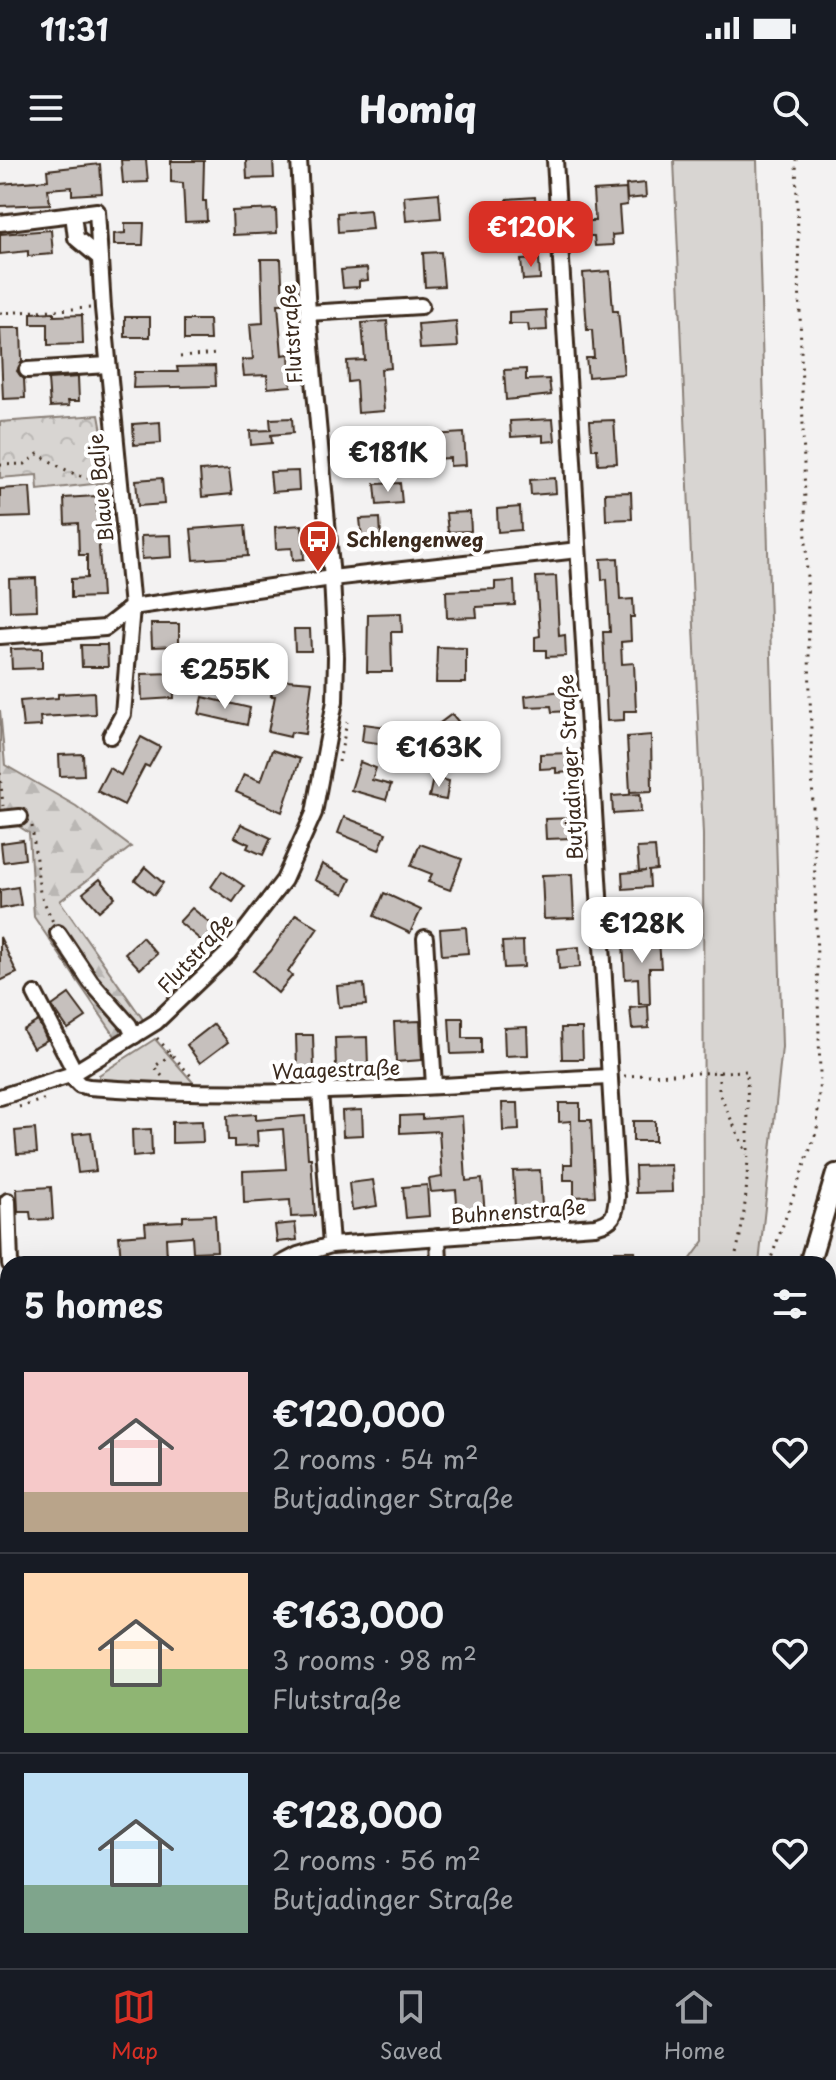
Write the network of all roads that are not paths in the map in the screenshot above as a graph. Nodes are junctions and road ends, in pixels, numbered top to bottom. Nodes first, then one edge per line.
1 (299, 160) edge
2 (555, 160) edge
3 (73, 214) junction
4 (0, 223) edge
5 (100, 258) junction
6 (421, 306) dead end
7 (308, 313) junction
8 (108, 365) junction
9 (27, 370) dead end
10 (578, 550) junction
11 (332, 578) junction
12 (132, 607) junction
13 (0, 636) edge
14 (111, 736) dead end
15 (20, 817) road end
16 (0, 819) edge
17 (58, 933) road end
18 (425, 938) dead end
19 (35, 994) dead end
20 (156, 1022) joint
21 (141, 1038) junction
22 (75, 1077) junction
23 (608, 1077) junction
24 (434, 1086) junction
25 (320, 1091) junction
26 (0, 1097) edge
27 (836, 1174) edge
28 (8, 1201) dead end
29 (438, 1237) junction
30 (331, 1245) junction
31 (10, 1256) edge
32 (296, 1256) edge
33 (439, 1256) edge
34 (811, 1256) edge

1 - 7 street, Flutstraße
2 - 10 street, Butjadinger Straße
3 - 4 street
3 - 5 street
3 - 5 street, Blaue Balje
5 - 8 street, Blaue Balje
6 - 7 street
7 - 11 street, Flutstraße
8 - 9 street
8 - 12 street, Blaue Balje
10 - 11 street
10 - 23 street, Butjadinger Straße
11 - 12 street
11 - 20 street, Flutstraße
12 - 13 street
12 - 14 street
15 - 16 street
17 - 21 street
18 - 24 street
19 - 22 street
20 - 21 street, Waagestraße
21 - 22 street, Waagestraße
22 - 25 street, Waagestraße
22 - 26 street, Waagestraße
23 - 24 street, Waagestraße
23 - 29 street, Buhnenstraße
24 - 25 street, Waagestraße
25 - 30 street
27 - 34 main road
28 - 31 street
29 - 30 street, Buhnenstraße
29 - 33 street
30 - 32 street, Buhnenstraße

